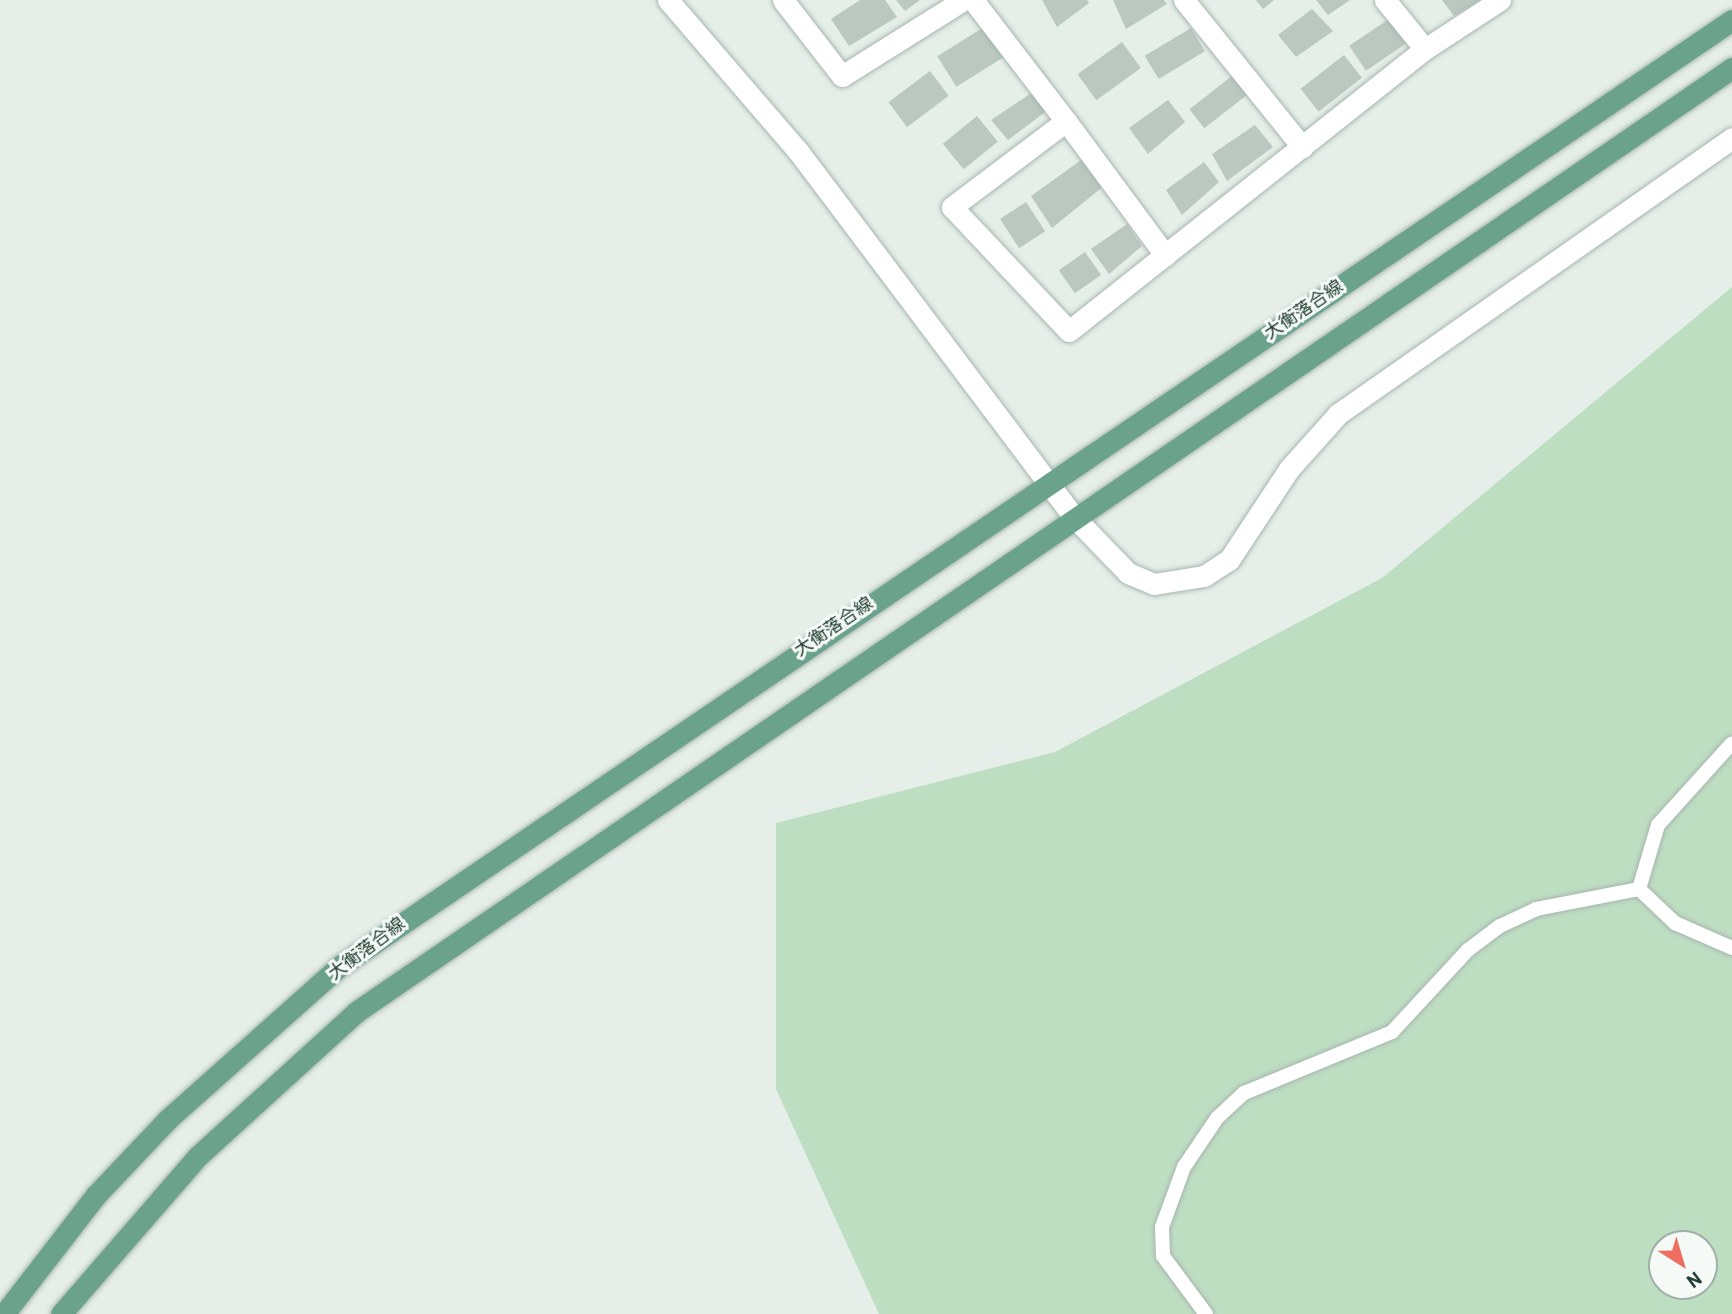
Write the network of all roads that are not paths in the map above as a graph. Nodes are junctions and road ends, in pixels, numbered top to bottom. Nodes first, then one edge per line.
1 (668, 0) edge
2 (783, 0) edge
3 (963, 0) edge
4 (974, 0) edge
5 (1184, 0) edge
6 (1385, 0) edge
7 (1500, 0) edge
8 (1732, 20) edge
9 (1425, 49) junction
10 (1732, 68) edge
11 (1066, 121) junction
12 (1732, 138) edge
13 (1302, 147) junction
14 (1164, 255) junction
15 (1044, 483) junction
16 (1072, 515) junction
17 (1732, 743) edge
18 (1639, 889) junction
19 (1732, 948) edge
20 (4, 1314) edge
21 (61, 1314) edge
22 (1206, 1314) edge

1 - 15 street
2 - 3 street
4 - 11 street
5 - 13 street
6 - 9 street
7 - 9 street
8 - 15 main road, 大衡落合線
9 - 13 street
10 - 16 main road
11 - 14 street
11 - 14 street
12 - 16 street
13 - 14 street
15 - 16 street
15 - 20 main road, 大衡落合線
16 - 21 main road
17 - 18 lane
18 - 19 lane
18 - 22 lane

